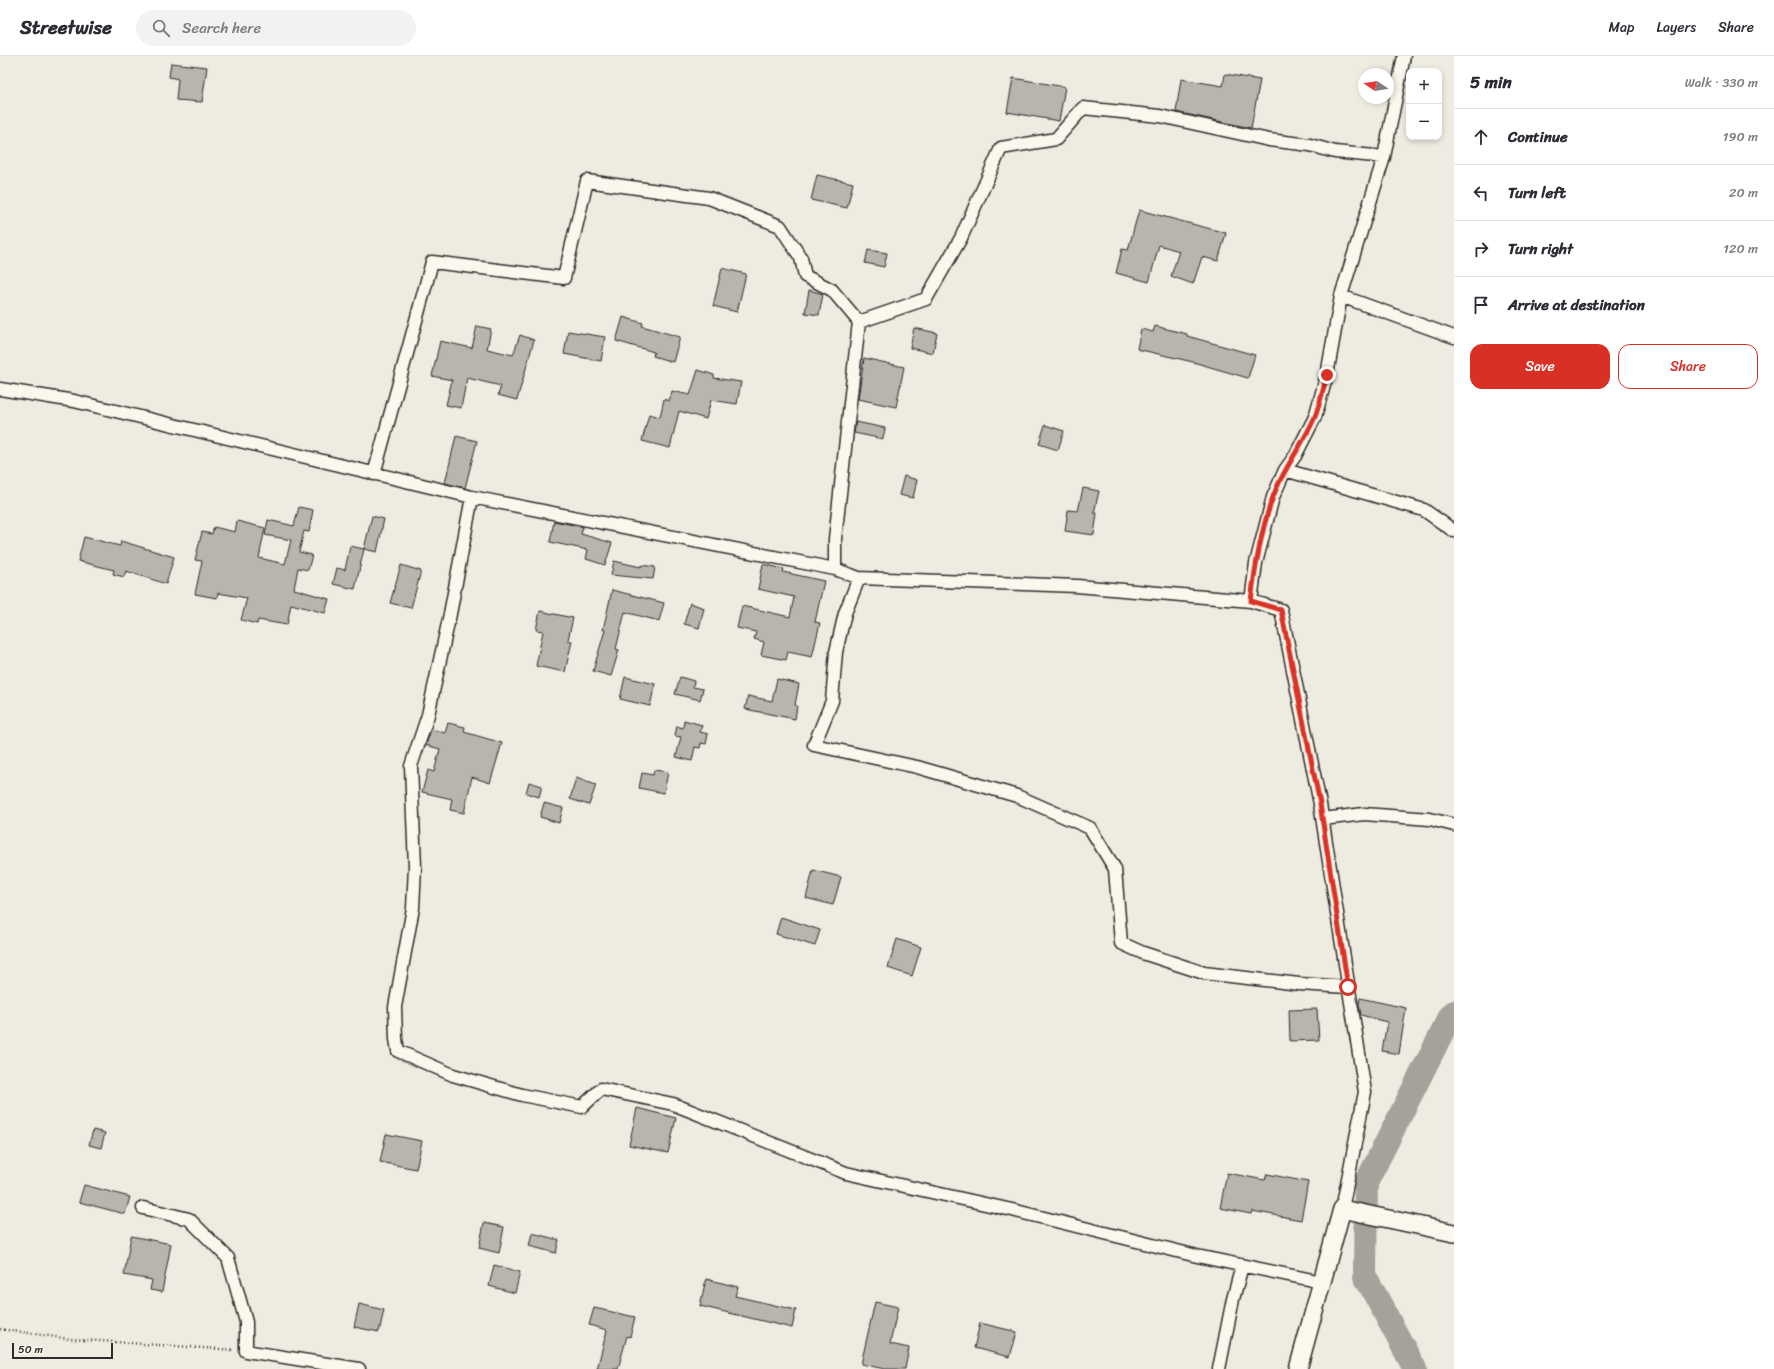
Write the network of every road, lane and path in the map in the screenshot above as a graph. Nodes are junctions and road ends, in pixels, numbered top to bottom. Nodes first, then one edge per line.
1 (1404, 56) edge
2 (1384, 157) junction
3 (1341, 296) junction
4 (859, 322) junction
5 (1454, 336) edge
6 (0, 389) edge
7 (1285, 470) junction
8 (374, 474) junction
9 (472, 497) junction
10 (1454, 531) edge
11 (835, 569) junction
12 (859, 578) junction
13 (1251, 601) junction
14 (1323, 819) junction
15 (1454, 825) edge
16 (1348, 987) junction
17 (144, 1208) dead end
18 (1342, 1209) junction
19 (1454, 1233) edge
20 (1242, 1266) junction
21 (1322, 1282) junction
22 (0, 1329) edge
23 (246, 1351) junction
24 (359, 1369) edge
25 (1218, 1369) edge
26 (1298, 1369) edge

1 - 2 street
2 - 3 street
2 - 4 street
3 - 5 street
3 - 7 street
4 - 8 street
4 - 11 street
6 - 8 street
7 - 10 street
7 - 13 street
8 - 9 street
9 - 11 street
9 - 20 street
11 - 12 street
12 - 13 street
12 - 16 street
13 - 14 street
14 - 15 street
14 - 16 street
16 - 18 street
17 - 23 street
18 - 19 main road
18 - 21 main road
20 - 21 street
20 - 25 street
21 - 26 main road
22 - 23 path
23 - 24 street

